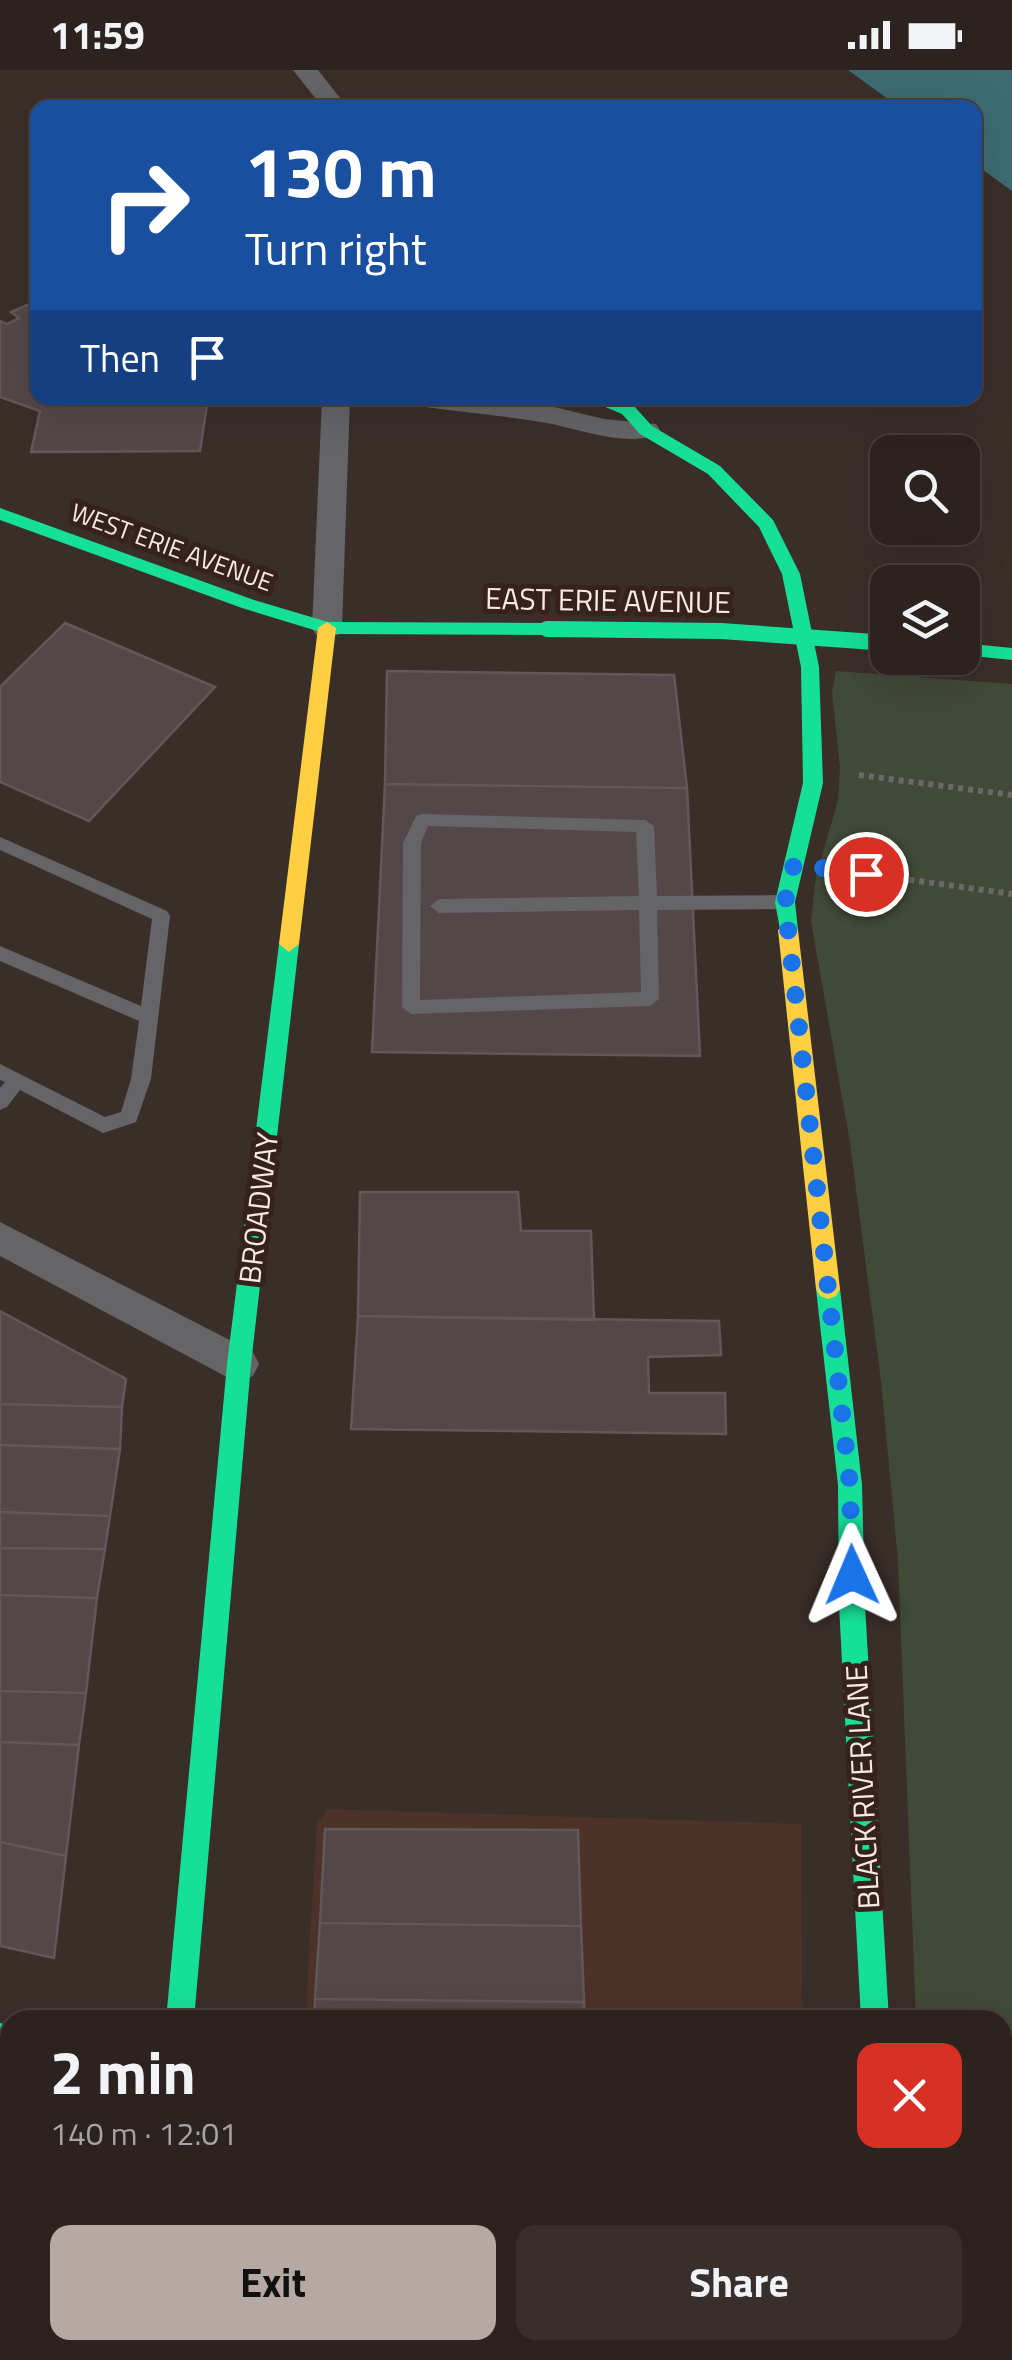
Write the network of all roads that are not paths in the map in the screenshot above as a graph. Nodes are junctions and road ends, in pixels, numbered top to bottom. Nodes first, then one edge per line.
1 (304, 70) edge
2 (329, 100) edge
3 (336, 405) edge
4 (478, 405) edge
5 (613, 405) edge
6 (646, 430) junction
7 (0, 514) edge
8 (327, 628) junction
9 (870, 641) edge
10 (980, 651) edge
11 (1012, 654) edge
12 (0, 843) edge
13 (785, 902) junction
14 (648, 903) junction
15 (439, 906) dead end
16 (0, 953) edge
17 (148, 1018) junction
18 (9, 1075) edge
19 (0, 1102) edge
20 (0, 1238) edge
21 (239, 1364) junction
22 (181, 2010) edge
23 (874, 2010) edge

1 - 2 street
3 - 8 street, BROADWAY
4 - 6 street, BLACK RIVER LANE
5 - 6 main road, BLACK RIVER LANE
6 - 13 main road, BLACK RIVER LANE
7 - 8 main road, WEST ERIE AVENUE
8 - 9 main road, EAST ERIE AVENUE, bridge
8 - 21 main road, BROADWAY
10 - 11 main road
12 - 17 lane
13 - 14 lane
13 - 23 main road, BLACK RIVER LANE
14 - 14 lane
14 - 15 lane
16 - 17 lane
17 - 18 lane
18 - 19 lane
20 - 21 street
21 - 22 main road, BROADWAY

